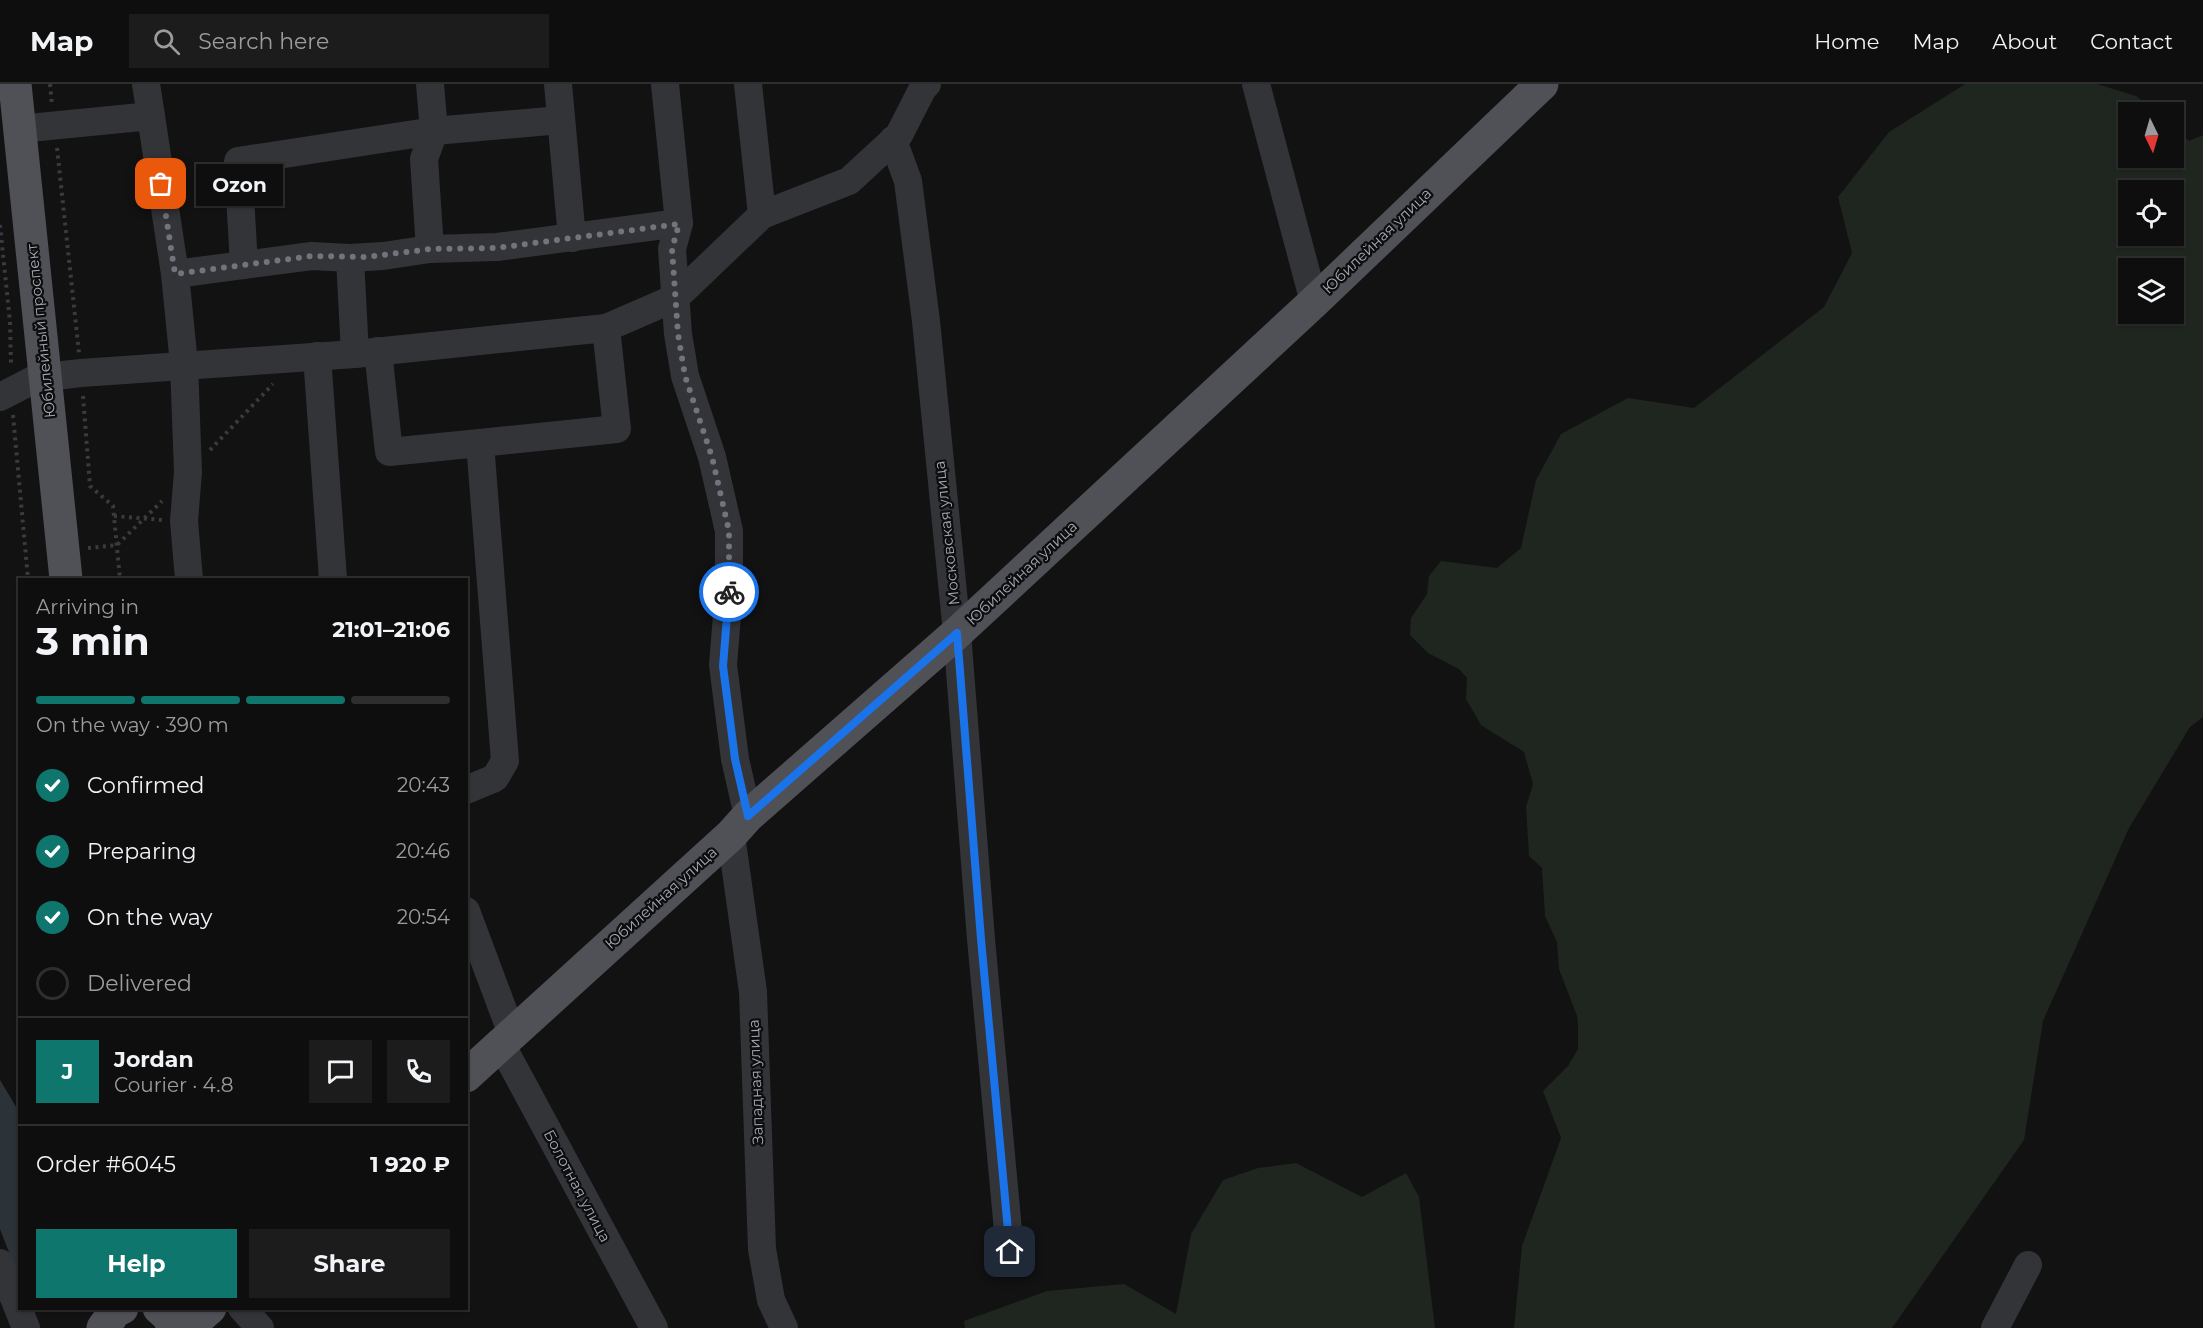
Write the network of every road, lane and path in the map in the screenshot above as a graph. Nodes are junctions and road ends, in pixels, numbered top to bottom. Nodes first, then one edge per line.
1 (15, 84) edge
2 (50, 84) edge
3 (146, 84) edge
4 (429, 84) edge
5 (558, 84) edge
6 (665, 84) edge
7 (748, 84) edge
8 (927, 84) edge
9 (1256, 84) edge
10 (1542, 84) edge
11 (151, 116) junction
12 (561, 120) junction
13 (54, 126) junction
14 (20, 129) junction
15 (434, 131) junction
16 (893, 140) junction
17 (762, 215) junction
18 (679, 224) junction
19 (572, 238) junction
20 (430, 249) junction
21 (350, 258) junction
22 (244, 265) junction
23 (175, 274) junction
24 (675, 298) junction
25 (1314, 302) junction
26 (606, 328) junction
27 (367, 353) junction
28 (317, 356) junction
29 (184, 364) junction
30 (81, 373) junction
31 (46, 377) junction
32 (0, 397) edge
33 (480, 443) junction
34 (114, 516) junction
35 (184, 522) junction
36 (66, 578) edge
37 (120, 578) edge
38 (189, 578) edge
39 (333, 578) edge
40 (957, 633) junction
41 (468, 789) edge
42 (739, 825) junction
43 (468, 917) edge
44 (506, 1039) junction
45 (468, 1074) edge
46 (1010, 1252) dead end
47 (0, 1263) edge
48 (2028, 1266) dead end
49 (18, 1308) edge
50 (19, 1310) edge
51 (116, 1310) edge
52 (161, 1310) edge
53 (208, 1310) edge
54 (244, 1310) edge
55 (26, 1328) edge
56 (104, 1328) edge
57 (173, 1328) edge
58 (187, 1328) edge
59 (260, 1328) edge
60 (654, 1328) edge
61 (784, 1328) edge
62 (1995, 1328) edge

1 - 14 main road, Юбилейный проспект
2 - 13 path
3 - 11 street
4 - 15 street
5 - 12 street
6 - 18 street, Западная улица
7 - 17 street
8 - 16 street
9 - 25 street
10 - 25 main road, Юбилейная улица
11 - 13 street
11 - 23 street
12 - 15 street
12 - 19 street
13 - 14 street
13 - 30 path
14 - 31 main road, Юбилейный проспект
15 - 20 street
15 - 22 street
16 - 17 street
16 - 40 street, Московская улица
17 - 24 street
18 - 19 street
18 - 24 street, Западная улица
19 - 20 street
20 - 21 street
21 - 22 street
21 - 27 street
22 - 23 street
23 - 29 street
24 - 26 street
24 - 42 street, Западная улица
25 - 40 main road, Юбилейная улица
26 - 27 street
26 - 33 street
27 - 28 street
27 - 33 street
28 - 29 street
28 - 39 street
29 - 30 street
29 - 35 street
30 - 31 street
30 - 34 path
31 - 32 street
31 - 36 main road, Юбилейный проспект
33 - 41 street
34 - 35 path
34 - 37 path
35 - 38 street
40 - 42 main road, Юбилейная улица
40 - 46 street, Московская улица
42 - 44 main road, Юбилейная улица
42 - 61 street, Западная улица
43 - 44 street, Болотная улица
44 - 45 main road, Юбилейная улица
44 - 60 street, Болотная улица
47 - 49 street
48 - 62 street
50 - 55 street
51 - 56 main road
52 - 57 main road
53 - 58 main road
54 - 59 street

